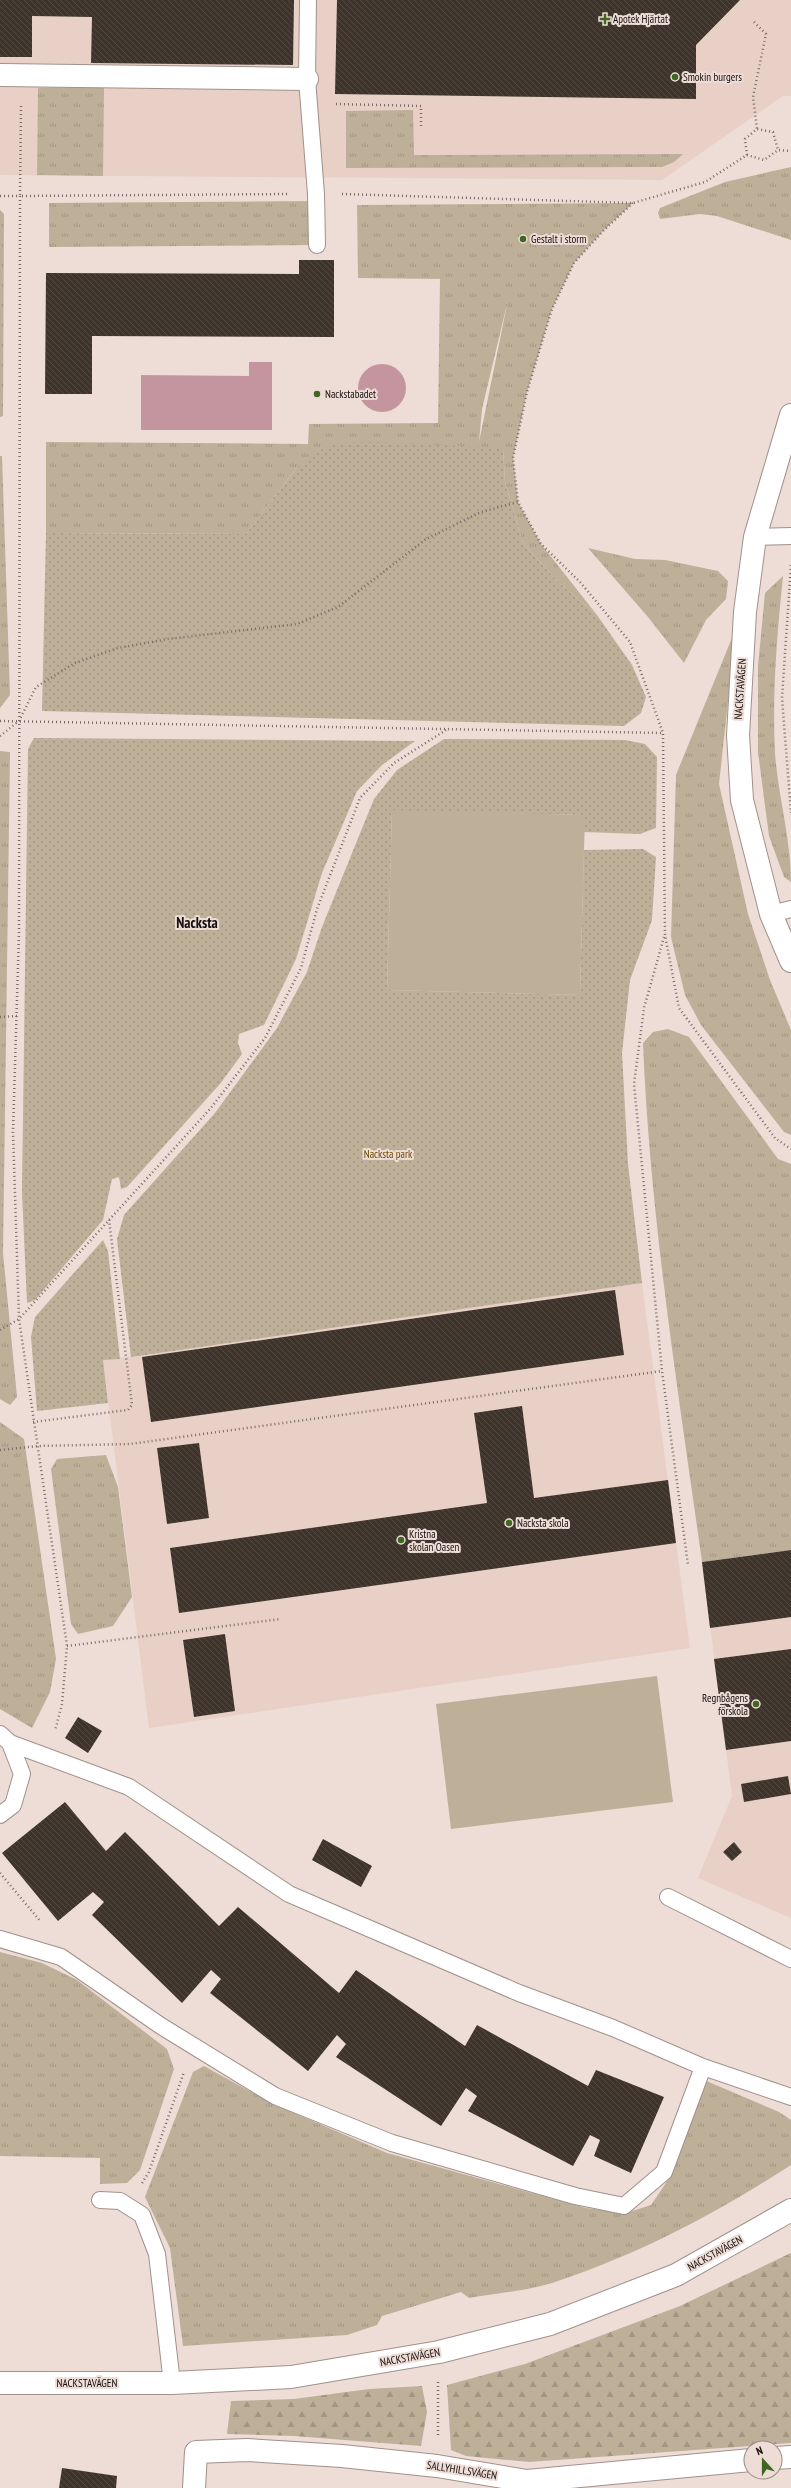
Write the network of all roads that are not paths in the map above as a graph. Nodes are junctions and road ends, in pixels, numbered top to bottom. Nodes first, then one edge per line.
1 (308, 0) edge
2 (11, 75) edge
3 (307, 79) junction
4 (317, 245) dead end
5 (791, 415) edge
6 (791, 536) edge
7 (755, 537) junction
8 (781, 912) edge
9 (791, 961) edge
10 (5, 1738) edge
11 (0, 1815) edge
12 (668, 1897) dead end
13 (0, 1939) edge
14 (791, 1959) edge
15 (703, 2067) junction
16 (791, 2097) edge
17 (100, 2200) dead end
18 (791, 2210) edge
19 (0, 2383) edge
20 (172, 2383) junction
21 (743, 2461) edge
22 (526, 2484) edge
23 (194, 2488) edge

1 - 3 lane
2 - 3 street
3 - 4 lane
5 - 7 street, NACKSTAVÄGEN
6 - 7 lane
7 - 8 street, NACKSTAVÄGEN
8 - 9 street, NACKSTAVÄGEN
10 - 11 lane
10 - 15 lane
12 - 14 lane
13 - 15 lane
15 - 16 lane
17 - 20 lane
18 - 20 street, NACKSTAVÄGEN
19 - 20 street, NACKSTAVÄGEN
21 - 22 street, SALLYHILLSVÄGEN
22 - 23 street, SALLYHILLSVÄGEN

